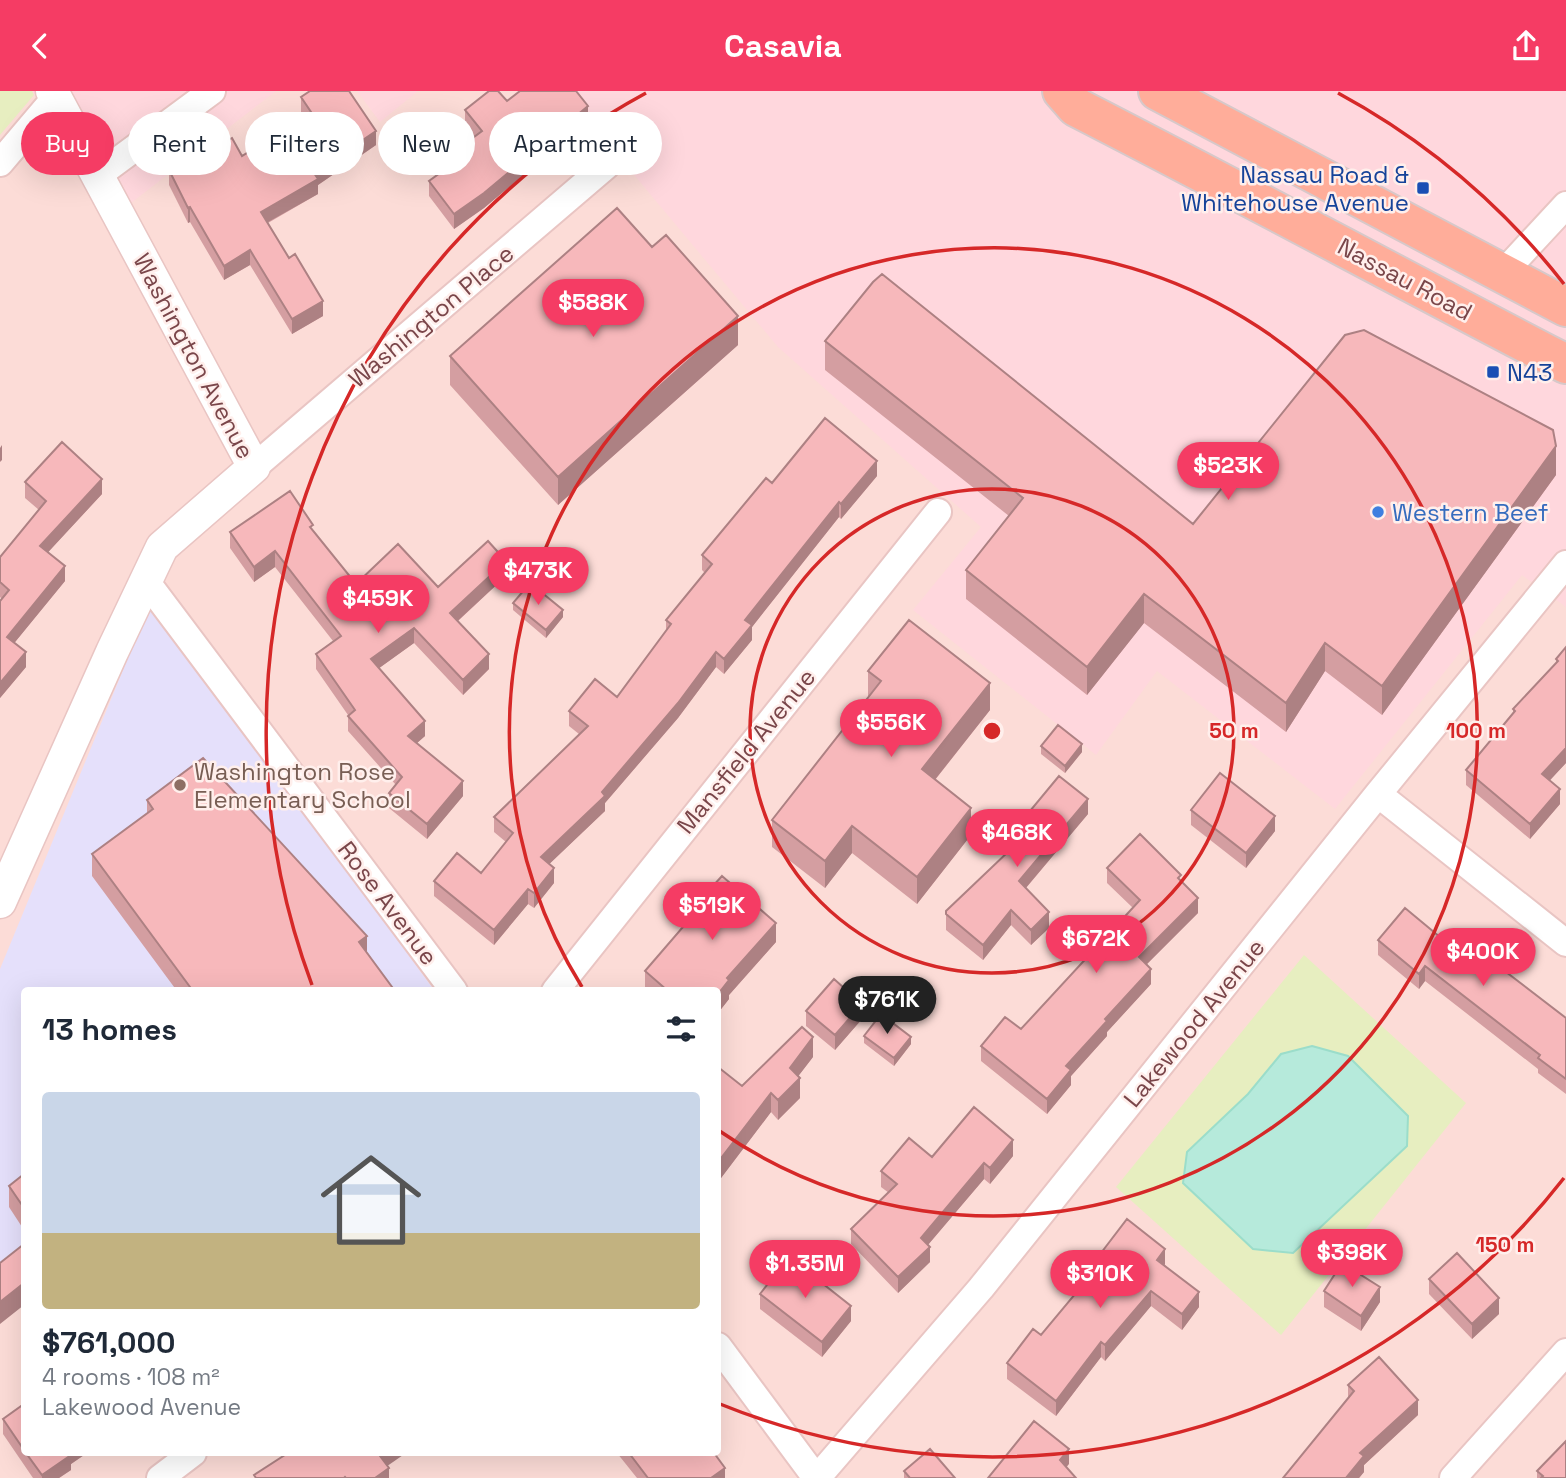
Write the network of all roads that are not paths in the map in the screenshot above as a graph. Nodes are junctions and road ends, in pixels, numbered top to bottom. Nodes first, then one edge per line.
1 (212, 91) edge
2 (1062, 91) edge
3 (1158, 91) edge
4 (53, 94) edge
5 (0, 163) edge
6 (595, 175) edge
7 (97, 176) junction
8 (1566, 205) edge
9 (1503, 274) junction
10 (1414, 286) junction
11 (1566, 307) edge
12 (1566, 364) edge
13 (254, 467) junction
14 (937, 512) dead end
15 (1566, 564) edge
16 (146, 581) junction
17 (1378, 794) junction
18 (0, 902) edge
19 (1566, 943) edge
20 (451, 987) edge
21 (558, 987) edge
22 (721, 1350) edge
23 (1566, 1352) edge
24 (189, 1456) edge
25 (160, 1478) edge
26 (817, 1478) edge
27 (1453, 1478) edge

1 - 7 street
2 - 10 main road, Nassau Road
3 - 9 main road, Nassau Road
4 - 5 street
4 - 7 street, Washington Avenue
6 - 13 street, Washington Place
7 - 13 street, Washington Avenue
8 - 9 street
9 - 10 main road
9 - 11 main road, Nassau Road
10 - 12 main road, Nassau Road
13 - 16 street, Washington Avenue
14 - 21 street, Mansfield Avenue
15 - 17 street, Lakewood Avenue
16 - 18 street, Washington Avenue
16 - 20 street, Rose Avenue
17 - 19 street
17 - 26 street, Lakewood Avenue
22 - 26 street
23 - 27 street
24 - 25 street

